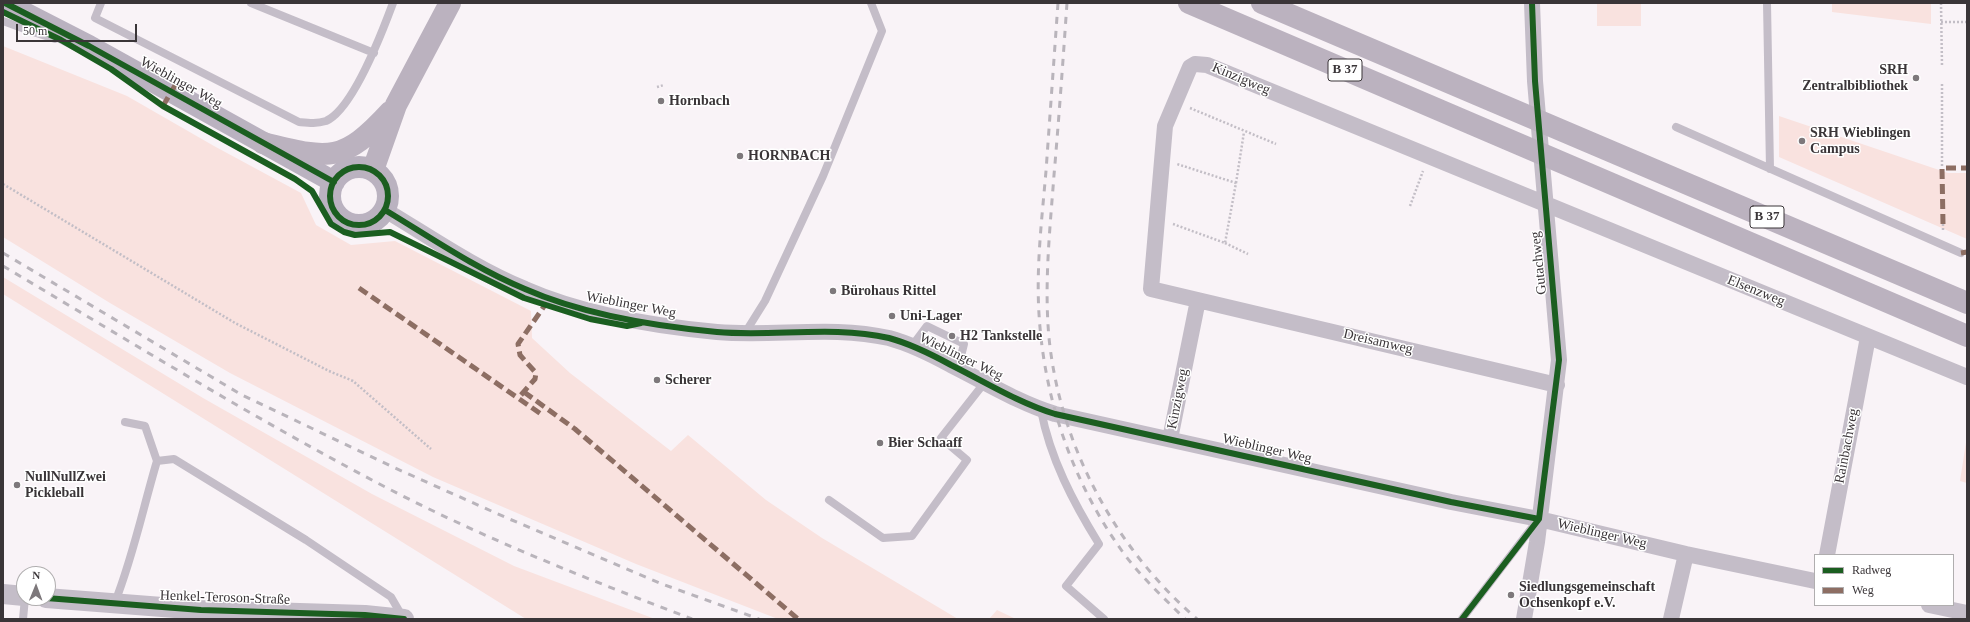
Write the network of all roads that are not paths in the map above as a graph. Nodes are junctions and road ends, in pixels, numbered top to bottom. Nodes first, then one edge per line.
1 (101, 3) edge
2 (251, 3) edge
3 (393, 3) edge
4 (450, 3) edge
5 (871, 3) edge
6 (1189, 3) edge
7 (1262, 3) edge
8 (1532, 3) edge
9 (1767, 3) edge
10 (10, 9) edge
11 (374, 53) junction
12 (396, 105) junction
13 (1676, 127) dead end
14 (263, 143) junction
15 (1770, 169) junction
16 (373, 170) junction
17 (334, 182) junction
18 (1545, 204) junction
19 (385, 210) junction
20 (1961, 253) dead end
21 (1198, 300) junction
22 (1967, 303) edge
23 (745, 333) junction
24 (1967, 336) edge
25 (1868, 337) junction
26 (912, 346) junction
27 (958, 368) junction
28 (1967, 377) edge
29 (985, 382) junction
30 (1557, 385) junction
31 (1041, 410) junction
32 (125, 422) dead end
33 (1170, 439) junction
34 (157, 460) junction
35 (829, 500) dead end
36 (1539, 519) junction
37 (1686, 554) junction
38 (1827, 554) edge
39 (1814, 581) edge
40 (3, 594) edge
41 (16, 596) edge
42 (56, 599) edge
43 (114, 605) junction
44 (24, 606) edge
45 (1934, 606) edge
46 (1967, 613) edge
47 (23, 619) edge
48 (404, 619) edge
49 (1104, 619) edge
50 (1462, 619) edge
51 (1524, 619) edge
52 (1671, 619) edge

1 - 11 lane
2 - 11 lane
3 - 11 lane
4 - 12 highway
5 - 23 lane
6 - 24 highway, B 37
7 - 22 highway, B 37
8 - 18 street, Gutachweg
9 - 15 lane
10 - 14 main road, Wieblinger Weg
12 - 14 highway
12 - 16 highway
13 - 15 lane
14 - 17 main road, Wieblinger Weg
15 - 20 lane
16 - 17 main road
16 - 19 main road
17 - 19 main road
18 - 21 street, Kinzigweg
18 - 25 street, Elsenzweg
18 - 30 street, Gutachweg
19 - 23 street, Wieblinger Weg
21 - 30 street, Dreisamweg
21 - 33 street, Kinzigweg
23 - 26 street, Wieblinger Weg
25 - 28 street, Elsenzweg
25 - 38 street, Rainbachweg
26 - 27 street, Wieblinger Weg
26 - 27 lane
27 - 29 street, Wieblinger Weg
29 - 31 street, Wieblinger Weg
29 - 35 lane
30 - 36 street, Gutachweg
31 - 33 street, Wieblinger Weg
31 - 49 lane
32 - 34 lane
33 - 36 street, Wieblinger Weg
34 - 43 lane
34 - 48 lane
36 - 37 street, Wieblinger Weg
36 - 50 lane
36 - 51 street, Gutachweg
37 - 39 street, Wieblinger Weg
37 - 52 street
40 - 41 street
42 - 43 street, Henkel-Teroson-Straße
43 - 48 street, Henkel-Teroson-Straße
44 - 47 lane
45 - 46 street

